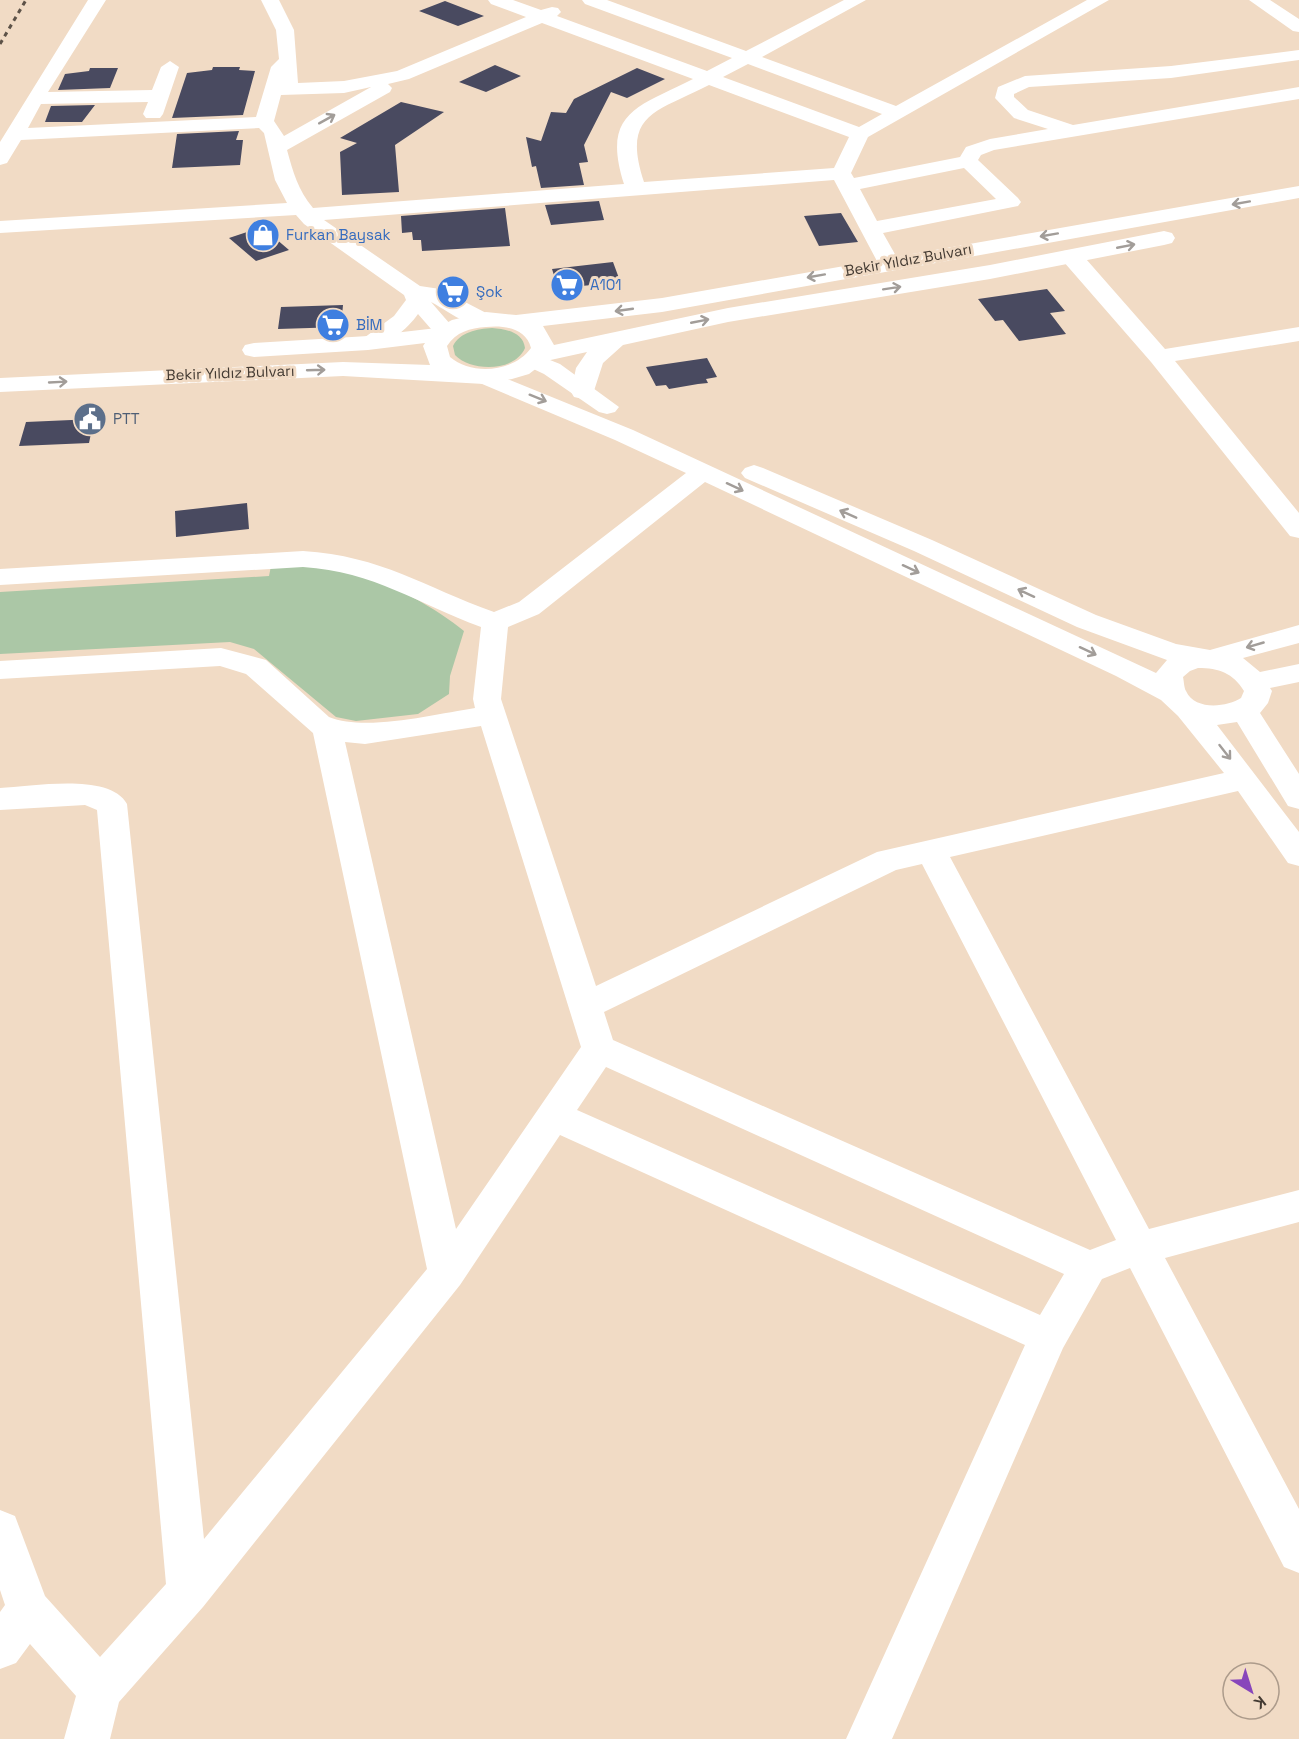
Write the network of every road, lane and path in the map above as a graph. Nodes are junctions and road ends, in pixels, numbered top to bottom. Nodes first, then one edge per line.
1 (97, 0) edge
2 (270, 0) edge
3 (496, 0) edge
4 (580, 0) edge
5 (591, 0) edge
6 (857, 0) edge
7 (1100, 0) edge
8 (1260, 0) edge
9 (541, 17) junction
10 (1299, 27) edge
11 (1299, 55) edge
12 (746, 57) junction
13 (289, 66) junction
14 (170, 67) dead end
15 (705, 78) junction
16 (364, 90) junction
17 (1299, 93) edge
18 (160, 96) junction
19 (35, 98) junction
20 (279, 112) junction
21 (898, 112) junction
22 (149, 127) junction
23 (1069, 131) junction
24 (14, 134) junction
25 (860, 134) junction
26 (0, 159) edge
27 (968, 161) junction
28 (844, 178) junction
29 (873, 181) junction
30 (636, 190) junction
31 (1299, 192) edge
32 (303, 212) junction
33 (1299, 213) edge
34 (913, 221) junction
35 (0, 227) edge
36 (871, 229) junction
37 (1071, 256) junction
38 (889, 263) junction
39 (416, 296) junction
40 (483, 320) junction
41 (517, 322) junction
42 (445, 333) junction
43 (1299, 334) edge
44 (615, 339) junction
45 (368, 343) junction
46 (1159, 357) junction
47 (538, 358) junction
48 (0, 365) edge
49 (472, 375) junction
50 (0, 386) edge
51 (583, 392) junction
52 (703, 472) junction
53 (1299, 530) edge
54 (0, 577) edge
55 (495, 622) junction
56 (1299, 634) edge
57 (1205, 659) junction
58 (0, 670) edge
59 (1299, 673) edge
60 (1255, 682) junction
61 (1180, 701) junction
62 (1245, 712) junction
63 (492, 715) junction
64 (327, 728) junction
65 (1245, 779) junction
66 (1299, 798) edge
67 (0, 799) edge
68 (931, 850) junction
69 (1299, 855) edge
70 (585, 1006) junction
71 (599, 1048) junction
72 (554, 1116) junction
73 (1299, 1206) edge
74 (1140, 1248) junction
75 (1089, 1266) junction
76 (447, 1273) junction
77 (1048, 1337) junction
78 (0, 1531) edge
79 (1299, 1552) edge
80 (188, 1592) junction
81 (29, 1610) junction
82 (0, 1647) edge
83 (100, 1690) junction
84 (87, 1739) edge
85 (869, 1739) edge

1 - 19 street
2 - 13 street
3 - 9 street
4 - 9 street
5 - 12 street
6 - 12 street
7 - 21 street
8 - 10 street
9 - 15 street
9 - 16 street
11 - 23 street
12 - 15 street
12 - 21 street
13 - 16 street
13 - 20 street
14 - 18 street
15 - 25 street
15 - 30 street
20 -> 16 street
16 - 20 street
17 - 23 street
18 - 19 street
18 - 22 street
19 - 24 street
20 - 22 street
20 - 32 street
21 - 25 street
22 - 24 street
23 - 27 street
24 - 26 street
25 - 28 street
27 - 29 street
27 - 34 street
28 - 29 street
28 - 30 street
28 - 36 street
29 - 34 street
30 - 32 street
31 -> 38 main road, Bekir Yıldız Bulvarı
32 - 35 street
32 - 39 street
37 -> 33 main road, Bekir Yıldız Bulvarı
34 - 36 street
36 - 38 street
44 -> 37 main road, Bekir Yıldız Bulvarı
37 - 46 street
38 -> 41 main road, Bekir Yıldız Bulvarı
39 - 40 street
39 - 42 street
39 - 45 street
40 - 41 main road, Bekir Yıldız Bulvarı
40 - 42 main road, Bekir Yıldız Bulvarı
41 - 47 main road
42 - 45 main road, Bekir Yıldız Bulvarı
42 - 49 main road
43 - 46 street
44 - 47 main road, Bekir Yıldız Bulvarı
44 - 51 main road
45 - 48 main road, Bekir Yıldız Bulvarı
46 - 53 street
47 - 49 main road, Bekir Yıldız Bulvarı
47 - 51 street
50 -> 49 main road, Bekir Yıldız Bulvarı
49 -> 52 street
57 -> 51 street
52 - 55 street
52 -> 61 street
54 - 55 street
55 - 63 street
56 -> 57 street
57 - 60 street
57 - 61 street
58 - 64 street
59 - 60 street
60 - 62 street
61 - 62 street
61 -> 65 street
62 - 66 street
63 - 64 street
63 - 70 street
64 - 76 street
65 - 68 street
65 - 69 street
67 - 80 street
68 - 70 street
68 - 74 street
70 - 71 street
71 - 72 street
71 - 75 street
72 - 76 street
72 - 77 street
73 - 74 street
74 - 75 street
74 - 79 street
75 - 77 street
76 - 80 street
77 - 85 street
78 - 81 street
80 - 83 street
81 - 82 street
81 - 83 street
83 - 84 street

